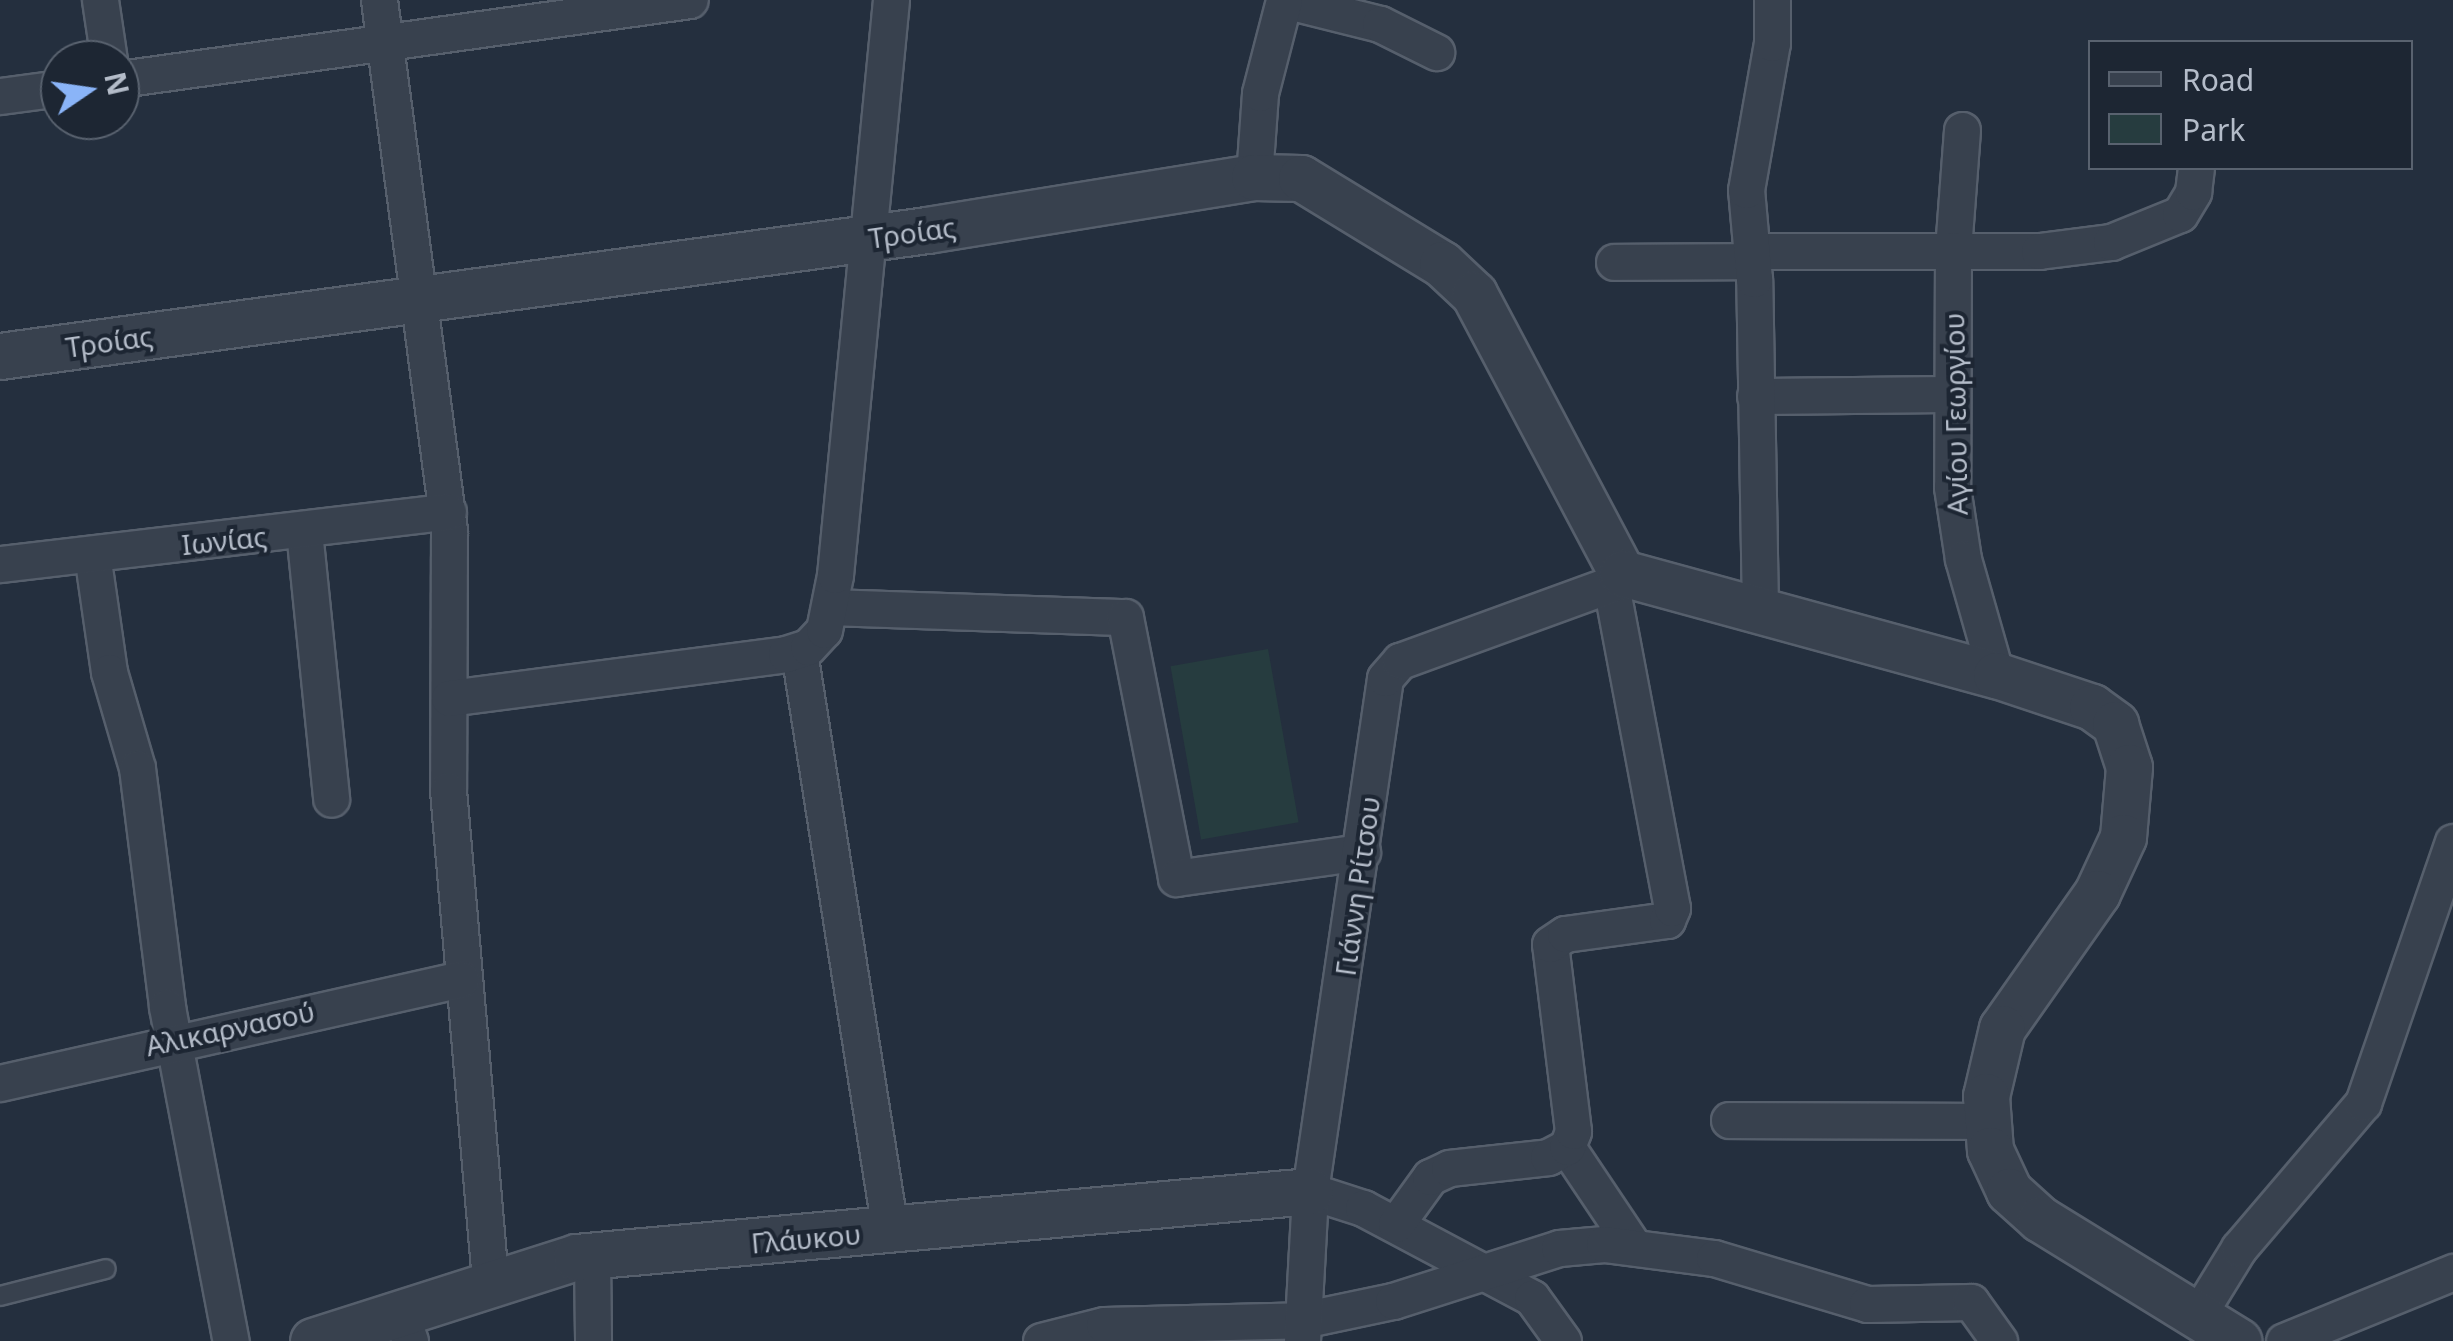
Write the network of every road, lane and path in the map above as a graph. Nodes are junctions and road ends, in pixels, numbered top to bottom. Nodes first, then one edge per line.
1 (100, 0) edge
2 (379, 0) edge
3 (891, 0) edge
4 (1284, 0) edge
5 (1772, 0) edge
6 (679, 1) edge
7 (106, 40) edge
8 (385, 44) junction
9 (1436, 52) dead end
10 (140, 76) edge
11 (40, 91) edge
12 (0, 96) edge
13 (1962, 130) dead end
14 (2196, 170) edge
15 (1254, 177) junction
16 (870, 238) junction
17 (1953, 250) junction
18 (1752, 256) junction
19 (1614, 262) dead end
20 (421, 297) junction
21 (0, 356) edge
22 (1952, 394) junction
23 (1755, 396) junction
24 (448, 512) junction
25 (304, 531) junction
26 (92, 554) junction
27 (0, 564) edge
28 (1617, 578) junction
29 (832, 607) junction
30 (1760, 610) junction
31 (799, 652) junction
32 (1996, 675) junction
33 (448, 698) junction
34 (332, 799) dead end
35 (2453, 842) edge
36 (1362, 852) junction
37 (461, 979) junction
38 (172, 1040) junction
39 (0, 1084) edge
40 (1729, 1120) dead end
41 (1986, 1122) junction
42 (1566, 1148) junction
43 (1310, 1191) junction
44 (1396, 1224) junction
45 (890, 1230) junction
46 (1632, 1244) junction
47 (592, 1256) junction
48 (106, 1269) dead end
49 (1479, 1270) junction
50 (2453, 1272) edge
51 (490, 1284) junction
52 (0, 1296) edge
53 (2200, 1313) junction
54 (405, 1326) edge
55 (1302, 1330) edge
56 (1170, 1331) edge
57 (231, 1341) edge
58 (314, 1341) edge
59 (592, 1341) edge
60 (1040, 1341) edge
61 (1563, 1341) edge
62 (1999, 1341) edge
63 (2238, 1341) edge
64 (2284, 1341) edge

1 - 7 street
2 - 8 street
3 - 16 street
4 - 9 street
4 - 15 street
5 - 18 street
6 - 8 street
8 - 10 street
8 - 20 street
11 - 12 street
13 - 17 street, Αγίου Γεωργίου
14 - 17 street
15 - 16 street, Τροίας
15 - 28 street, Τροίας
16 - 20 street, Τροίας
16 - 29 street
17 - 18 street
17 - 22 street, Αγίου Γεωργίου
18 - 19 street
18 - 23 street
20 - 21 street, Τροίας
20 - 24 street
22 - 23 street
22 - 32 street, Αγίου Γεωργίου
23 - 30 street
24 - 25 street, Ιωνίας
24 - 33 street
25 - 26 street, Ιωνίας
25 - 34 street
26 - 27 street, Ιωνίας
26 - 38 street
28 - 30 street
28 - 36 street, Γιάννη Ρίτσου
28 - 42 street
29 - 31 street
29 - 36 street
30 - 32 street
31 - 33 street
31 - 45 street
32 - 41 street
33 - 37 street
35 - 53 street
36 - 43 street, Γιάννη Ρίτσου
37 - 38 street, Αλικαρνασού
37 - 51 street
38 - 39 street, Αλικαρνασού
38 - 57 street
40 - 41 street
41 - 53 street
42 - 44 street
42 - 46 street
43 - 44 street
43 - 45 street, Γλάυκου
43 - 55 street, Γιάννη Ρίτσου
44 - 49 street
45 - 47 street, Γλάυκου
46 - 49 street
46 - 62 street
47 - 51 street, Γλάυκου
47 - 59 street
48 - 52 lane
49 - 55 street
49 - 61 street
50 - 64 street
51 - 54 street, Γλάυκου
53 - 63 street
54 - 58 street, Γλάυκου
55 - 56 street
56 - 60 street

